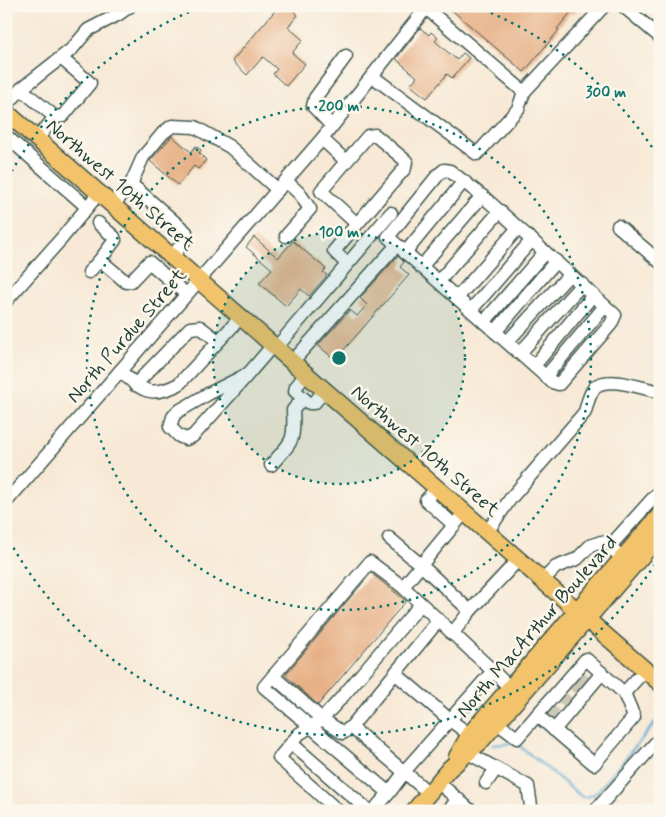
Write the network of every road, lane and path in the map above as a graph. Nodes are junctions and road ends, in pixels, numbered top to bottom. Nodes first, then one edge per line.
1 (130, 6) edge
2 (604, 6) edge
3 (625, 7) edge
4 (660, 37) edge
5 (346, 56) dead end
6 (61, 58) junction
7 (372, 76) junction
8 (21, 89) junction
9 (524, 92) junction
10 (8, 117) edge
11 (55, 117) junction
12 (332, 126) junction
13 (6, 136) edge
14 (37, 139) junction
15 (322, 140) junction
16 (346, 161) junction
17 (464, 182) junction
18 (131, 184) junction
19 (282, 185) junction
20 (99, 193) junction
21 (482, 196) junction
22 (113, 205) junction
23 (87, 207) junction
24 (500, 211) junction
25 (391, 214) dead end
26 (127, 218) junction
27 (98, 223) dead end
28 (358, 224) junction
29 (618, 226) dead end
30 (518, 228) junction
31 (113, 235) junction
32 (286, 236) dead end
33 (532, 240) junction
34 (400, 249) junction
35 (545, 252) junction
36 (167, 253) junction
37 (100, 260) junction
38 (556, 261) junction
39 (660, 262) edge
40 (151, 263) junction
41 (348, 264) junction
42 (421, 267) junction
43 (89, 272) dead end
44 (570, 274) junction
45 (198, 280) junction
46 (439, 281) junction
47 (582, 284) junction
48 (186, 294) junction
49 (593, 295) junction
50 (457, 298) junction
51 (6, 301) edge
52 (470, 310) junction
53 (241, 317) junction
54 (484, 322) junction
55 (495, 332) junction
56 (218, 341) junction
57 (507, 342) junction
58 (275, 347) junction
59 (520, 353) junction
60 (292, 362) junction
61 (534, 366) junction
62 (120, 371) junction
63 (248, 374) junction
64 (306, 374) junction
65 (135, 385) junction
66 (325, 390) junction
67 (660, 392) edge
68 (303, 398) junction
69 (271, 465) dead end
70 (437, 488) junction
71 (660, 493) edge
72 (6, 502) edge
73 (465, 512) junction
74 (660, 515) edge
75 (454, 525) junction
76 (487, 532) junction
77 (660, 535) edge
78 (388, 538) dead end
79 (611, 545) junction
80 (623, 557) junction
81 (518, 559) junction
82 (421, 565) junction
83 (543, 580) junction
84 (402, 587) junction
85 (421, 604) junction
86 (470, 611) junction
87 (583, 615) junction
88 (438, 622) junction
89 (452, 634) junction
90 (645, 670) junction
91 (493, 671) junction
92 (602, 673) junction
93 (396, 674) junction
94 (273, 676) junction
95 (660, 683) edge
96 (510, 688) junction
97 (624, 693) junction
98 (566, 699) junction
99 (322, 719) junction
100 (450, 720) junction
101 (497, 723) junction
102 (311, 726) junction
103 (351, 727) junction
104 (470, 735) junction
105 (660, 738) edge
106 (292, 744) junction
107 (468, 753) junction
108 (449, 769) junction
109 (496, 769) junction
110 (404, 772) junction
111 (486, 783) dead end
112 (434, 788) junction
113 (389, 793) junction
114 (458, 799) junction
115 (531, 806) dead end
116 (338, 811) edge
117 (371, 811) edge
118 (414, 811) edge
119 (448, 811) edge
120 (471, 811) edge
121 (595, 811) edge

1 - 6 street
2 - 9 street
3 - 4 street
5 - 12 street
6 - 8 street
6 - 11 street
7 - 9 street
7 - 9 street, North Purdue Street
7 - 12 street, North Purdue Street
8 - 10 street
8 - 11 street
10 - 14 main road, Northwest 10th Street
11 - 14 street
12 - 15 street, North Purdue Street
13 - 23 street
14 - 20 main road, Northwest 10th Street
15 - 16 street
15 - 19 street, North Purdue Street
16 - 28 street
16 - 28 street
17 - 21 street
17 - 34 street
17 - 34 street
18 - 19 street
18 - 22 street
18 - 36 street
19 - 32 street
19 - 45 street, North Purdue Street
20 - 22 main road, Northwest 10th Street
20 - 23 street
21 - 24 street
21 - 42 street
22 - 26 main road, Northwest 10th Street
23 - 51 street
24 - 30 street
24 - 46 street
25 - 41 street
26 - 31 street
26 - 36 main road, Northwest 10th Street
27 - 31 street
28 - 41 street
29 - 39 street
30 - 33 street
30 - 50 street
31 - 37 street
33 - 35 street
33 - 52 street
34 - 42 street
34 - 60 street
35 - 38 street
35 - 54 street
36 - 40 street
36 - 45 main road, Northwest 10th Street
37 - 40 street
37 - 43 street
38 - 44 street
38 - 55 street
40 - 48 street
41 - 58 street
42 - 46 street
44 - 47 street
44 - 57 street
45 - 48 street, North Purdue Street
45 - 53 main road, Northwest 10th Street
46 - 50 street
47 - 49 street
47 - 59 street
48 - 62 street, North Purdue Street
49 - 61 street
49 - 61 street
50 - 52 street
52 - 54 street
53 - 56 street
53 - 58 main road, Northwest 10th Street
54 - 55 street
55 - 57 street
56 - 65 street
56 - 65 street
57 - 59 street
58 - 60 main road, Northwest 10th Street
58 - 63 street
59 - 61 street
60 - 64 main road, Northwest 10th Street
62 - 65 street
62 - 72 street, North Purdue Street
63 - 63 street
64 - 66 main road, Northwest 10th Street
64 - 68 street
66 - 68 street
66 - 70 main road, Northwest 10th Street
67 - 76 street
68 - 69 street
70 - 73 main road, Northwest 10th Street
70 - 75 street
71 - 79 street
73 - 75 street
73 - 76 main road, Northwest 10th Street
74 - 80 main road, North MacArthur Boulevard
75 - 82 street
76 - 81 main road, Northwest 10th Street
77 - 87 main road, North MacArthur Boulevard
78 - 82 street
79 - 80 street
79 - 83 street
80 - 87 main road, North MacArthur Boulevard
81 - 83 main road, Northwest 10th Street
81 - 86 street
82 - 84 street
82 - 86 street
83 - 87 main road, Northwest 10th Street
84 - 85 street
84 - 94 street
85 - 88 street
85 - 99 street
86 - 89 street
87 - 90 main road, Northwest 10th Street
87 - 96 main road, North MacArthur Boulevard
87 - 101 main road, North MacArthur Boulevard
88 - 89 street
88 - 93 street
89 - 91 street
90 - 95 main road, Northwest 10th Street
90 - 97 street
91 - 96 street
91 - 100 street
92 - 97 street
92 - 98 street
92 - 98 street
93 - 100 street
93 - 103 street
94 - 99 street
94 - 102 street
96 - 104 main road, North MacArthur Boulevard
97 - 98 street
98 - 101 street
99 - 102 street
99 - 103 street
100 - 104 street
100 - 110 street
101 - 107 main road, North MacArthur Boulevard
102 - 106 street
102 - 113 street
103 - 110 street
104 - 108 main road, North MacArthur Boulevard
105 - 121 street
106 - 116 street
106 - 117 street
107 - 108 main road, North MacArthur Boulevard
107 - 109 street
108 - 112 main road, North MacArthur Boulevard
109 - 111 street
109 - 115 street
110 - 112 street
110 - 113 street
112 - 114 street
112 - 118 main road, North MacArthur Boulevard
113 - 117 street
114 - 119 street
114 - 120 street

